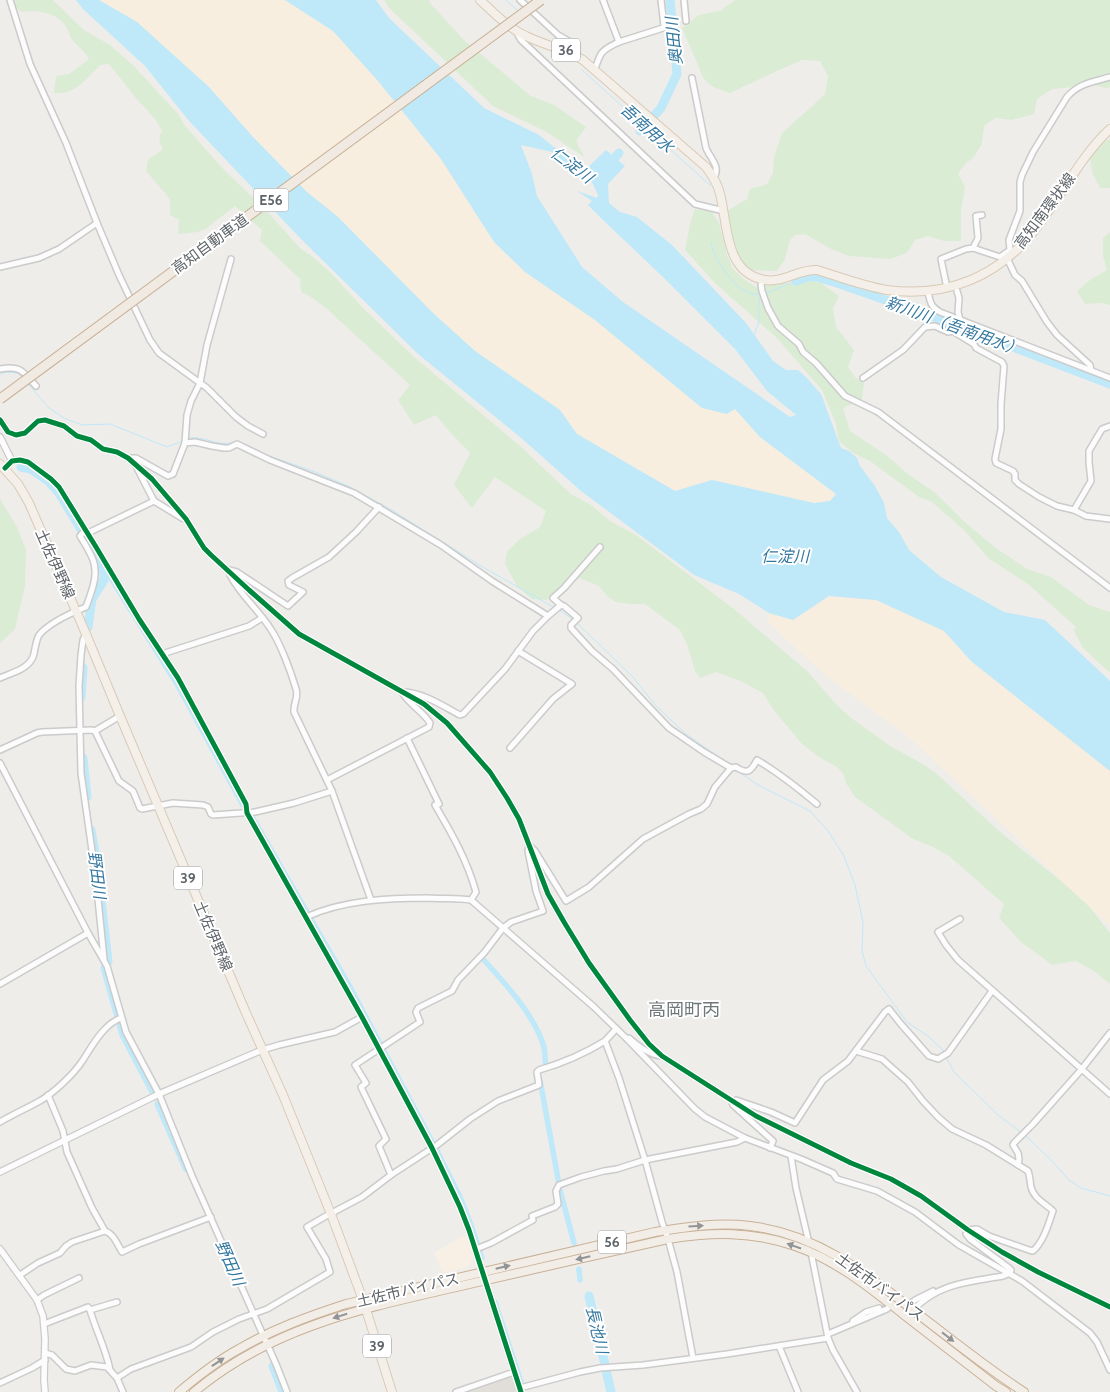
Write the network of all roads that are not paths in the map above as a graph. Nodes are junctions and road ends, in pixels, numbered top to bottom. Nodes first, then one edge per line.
1 (10, 0) edge
2 (480, 0) edge
3 (520, 0) edge
4 (541, 0) edge
5 (603, 0) edge
6 (661, 0) edge
7 (684, 0) edge
8 (686, 21) dead end
9 (516, 31) junction
10 (619, 42) junction
11 (573, 54) junction
12 (594, 70) junction
13 (692, 78) dead end
14 (1110, 78) edge
15 (1110, 129) edge
16 (714, 177) junction
17 (724, 211) junction
18 (982, 215) dead end
19 (97, 223) junction
20 (973, 248) junction
21 (1006, 256) junction
22 (231, 259) dead end
23 (0, 267) edge
24 (763, 279) junction
25 (947, 288) junction
26 (957, 291) dead end
27 (928, 292) junction
28 (957, 326) junction
29 (0, 369) edge
30 (1091, 370) junction
31 (863, 378) dead end
32 (1110, 378) edge
33 (200, 383) junction
34 (36, 386) dead end
35 (0, 399) edge
36 (0, 420) edge
37 (1110, 426) edge
38 (263, 434) dead end
39 (0, 437) edge
40 (185, 443) junction
41 (128, 458) junction
42 (12, 461) junction
43 (135, 464) junction
44 (2, 466) edge
45 (154, 501) junction
46 (379, 507) junction
47 (1074, 510) junction
48 (186, 518) junction
49 (1110, 519) edge
50 (87, 531) junction
51 (600, 547) dead end
52 (227, 570) junction
53 (1110, 588) edge
54 (559, 607) junction
55 (76, 611) junction
56 (548, 616) junction
57 (262, 618) junction
58 (86, 634) junction
59 (518, 652) junction
60 (162, 654) junction
61 (0, 678) edge
62 (402, 692) junction
63 (120, 716) junction
64 (82, 731) junction
65 (95, 731) junction
66 (407, 738) junction
67 (510, 748) dead end
68 (0, 750) edge
69 (0, 763) edge
70 (731, 768) junction
71 (327, 780) junction
72 (332, 791) junction
73 (816, 804) dead end
74 (158, 805) junction
75 (247, 814) junction
76 (529, 845) junction
77 (371, 900) junction
78 (471, 900) junction
79 (309, 916) junction
80 (960, 919) dead end
81 (503, 928) junction
82 (88, 933) junction
83 (106, 962) junction
84 (0, 984) edge
85 (992, 991) junction
86 (362, 1017) junction
87 (119, 1019) junction
88 (616, 1029) junction
89 (1110, 1033) edge
90 (627, 1039) junction
91 (605, 1041) junction
92 (381, 1048) junction
93 (262, 1050) junction
94 (856, 1051) junction
95 (662, 1056) junction
96 (1081, 1070) junction
97 (160, 1094) junction
98 (1110, 1094) edge
99 (48, 1095) junction
100 (732, 1102) junction
101 (0, 1122) edge
102 (745, 1138) junction
103 (65, 1140) junction
104 (434, 1147) junction
105 (770, 1148) junction
106 (791, 1156) junction
107 (646, 1160) junction
108 (1018, 1165) junction
109 (0, 1172) edge
110 (391, 1175) junction
111 (331, 1214) junction
112 (210, 1218) junction
113 (664, 1230) junction
114 (968, 1230) junction
115 (105, 1231) junction
116 (668, 1238) junction
117 (809, 1242) junction
118 (478, 1248) junction
119 (0, 1249) edge
120 (811, 1252) junction
121 (1010, 1273) junction
122 (20, 1275) junction
123 (484, 1276) junction
124 (79, 1278) dead end
125 (952, 1285) junction
126 (37, 1300) junction
127 (362, 1300) junction
128 (915, 1300) tunnel mouth
129 (117, 1302) dead end
130 (891, 1304) junction
131 (1110, 1307) edge
132 (880, 1308) tunnel mouth
133 (366, 1309) junction
134 (90, 1310) junction
135 (913, 1310) junction
136 (254, 1314) junction
137 (44, 1324) junction
138 (845, 1328) junction
139 (263, 1336) junction
140 (828, 1336) junction
141 (266, 1344) junction
142 (778, 1346) junction
143 (45, 1356) junction
144 (693, 1358) junction
145 (110, 1370) junction
146 (1110, 1370) edge
147 (514, 1372) junction
148 (116, 1378) junction
149 (0, 1383) edge
150 (520, 1390) edge
151 (45, 1392) edge
152 (123, 1392) edge
153 (179, 1392) edge
154 (194, 1392) edge
155 (287, 1392) edge
156 (392, 1392) edge
157 (456, 1392) edge
158 (798, 1392) edge
159 (857, 1392) edge
160 (1006, 1392) edge
161 (1024, 1392) edge

1 - 19 street
2 - 9 main road, 36
3 - 11 street
4 - 35 highway, 高知自動車道 / E56, bridge
5 - 10 street
6 - 10 street
7 - 8 street
9 - 11 main road, 36
9 - 17 street
10 - 12 street
11 - 12 main road, 36
12 - 16 main road, 36
13 - 16 street
14 - 21 street
15 - 21 main road, 高知南環状線
16 - 17 main road, 36
17 - 24 main road, 36
18 - 20 street
19 - 23 street
19 - 33 street
20 - 21 street
20 - 25 street
21 - 25 main road, 高知南環状線
21 - 30 street
22 - 33 street
24 - 27 main road, 高知南環状線
24 - 53 street
25 - 27 main road, 高知南環状線
26 - 28 street
27 - 28 street
28 - 30 street
28 - 31 street
28 - 47 street
29 - 34 street
30 - 32 street
33 - 38 street
33 - 40 street
36 - 41 street
37 - 47 street
39 - 42 street
40 - 41 street
40 - 46 street
41 - 43 street
42 - 44 street
42 - 50 street
43 - 45 street
43 - 48 street
44 - 55 main road, 土佐伊野線 / 39
45 - 48 street
45 - 50 street
46 - 52 street
46 - 56 street
47 - 49 street
48 - 52 street
50 - 55 street
50 - 60 street
51 - 54 street
52 - 57 street
52 - 62 street
54 - 56 street
54 - 70 street
55 - 58 main road, 土佐伊野線 / 39
55 - 61 street
56 - 59 street
57 - 60 street
57 - 71 street
58 - 63 main road, 土佐伊野線 / 39
58 - 64 street
59 - 62 street
59 - 67 street
60 - 75 street
62 - 66 street
62 - 76 street
63 - 65 street
63 - 74 main road, 土佐伊野線 / 39
64 - 65 street
64 - 68 street
64 - 83 street
65 - 74 street
66 - 71 street
66 - 78 street
69 - 82 street
70 - 73 street
70 - 76 street
71 - 72 street
72 - 75 street
72 - 77 street
74 - 75 street
74 - 93 main road, 土佐伊野線 / 39
75 - 79 street
76 - 81 street
76 - 95 street
77 - 78 street
77 - 79 street
78 - 81 street
79 - 86 street
80 - 85 street
81 - 88 street
81 - 92 street
82 - 83 street
82 - 84 street
83 - 87 street
85 - 94 street
85 - 96 street
86 - 92 street
86 - 93 street
87 - 97 street
87 - 99 street
88 - 90 street
88 - 91 street
89 - 96 street
90 - 95 street
90 - 102 street
91 - 104 street
91 - 107 street
92 - 104 street
92 - 110 street
93 - 97 street
93 - 111 main road, 土佐伊野線 / 39
94 - 100 street
94 - 108 street
95 - 100 street
96 - 98 street
96 - 108 street
97 - 103 street
97 - 112 street
99 - 101 street
99 - 103 street
100 - 105 street
100 - 114 street
102 - 105 street
102 - 107 street
103 - 109 street
103 - 115 street
104 - 110 street
104 - 118 street
105 - 106 street
106 - 117 street
106 - 121 street
107 - 113 street
107 - 118 street
108 - 114 street
110 - 111 street
111 - 127 main road, 土佐伊野線 / 39
111 - 136 street
112 - 115 street
112 - 136 street
113 - 116 street
113 -> 117 highway, 土佐市バイパス / 56
123 -> 113 highway, 土佐市バイパス / 56
114 - 121 street
114 - 131 street
115 - 122 street
120 -> 116 highway, 土佐市バイパス / 56
116 -> 123 highway, 土佐市バイパス / 56
116 - 144 street
117 - 120 street
117 - 135 highway, 土佐市バイパス / 56
118 - 123 street
119 - 122 street
120 - 130 highway, 土佐市バイパス / 56
120 - 140 street
121 - 125 street
121 - 146 street
122 - 126 street
123 - 127 highway, 土佐市バイパス / 56
123 - 133 highway, 土佐市バイパス / 56
123 - 147 street
124 - 126 street
125 - 128 street
125 - 135 street
126 - 137 street
127 - 133 main road, 土佐伊野線 / 39
127 - 139 highway, 土佐市バイパス / 56
129 - 134 street
130 - 138 street
130 - 160 highway, 土佐市バイパス / 56
132 - 138 street
133 -> 141 highway, 土佐市バイパス / 56
133 - 156 main road, 土佐伊野線 / 39
134 - 137 street
134 - 145 street
135 -> 161 highway, 土佐市バイパス / 56
136 - 139 street
136 - 148 street
137 - 143 street
138 - 140 street
139 - 141 street
153 -> 139 highway, 土佐市バイパス / 56
140 - 142 street
140 - 159 street
141 - 154 highway, 土佐市バイパス / 56
141 - 155 street
142 - 144 street
142 - 158 street
143 - 145 street
143 - 149 street
143 - 151 street
144 - 150 street
145 - 148 street
147 - 150 street
147 - 157 street
148 - 152 street

